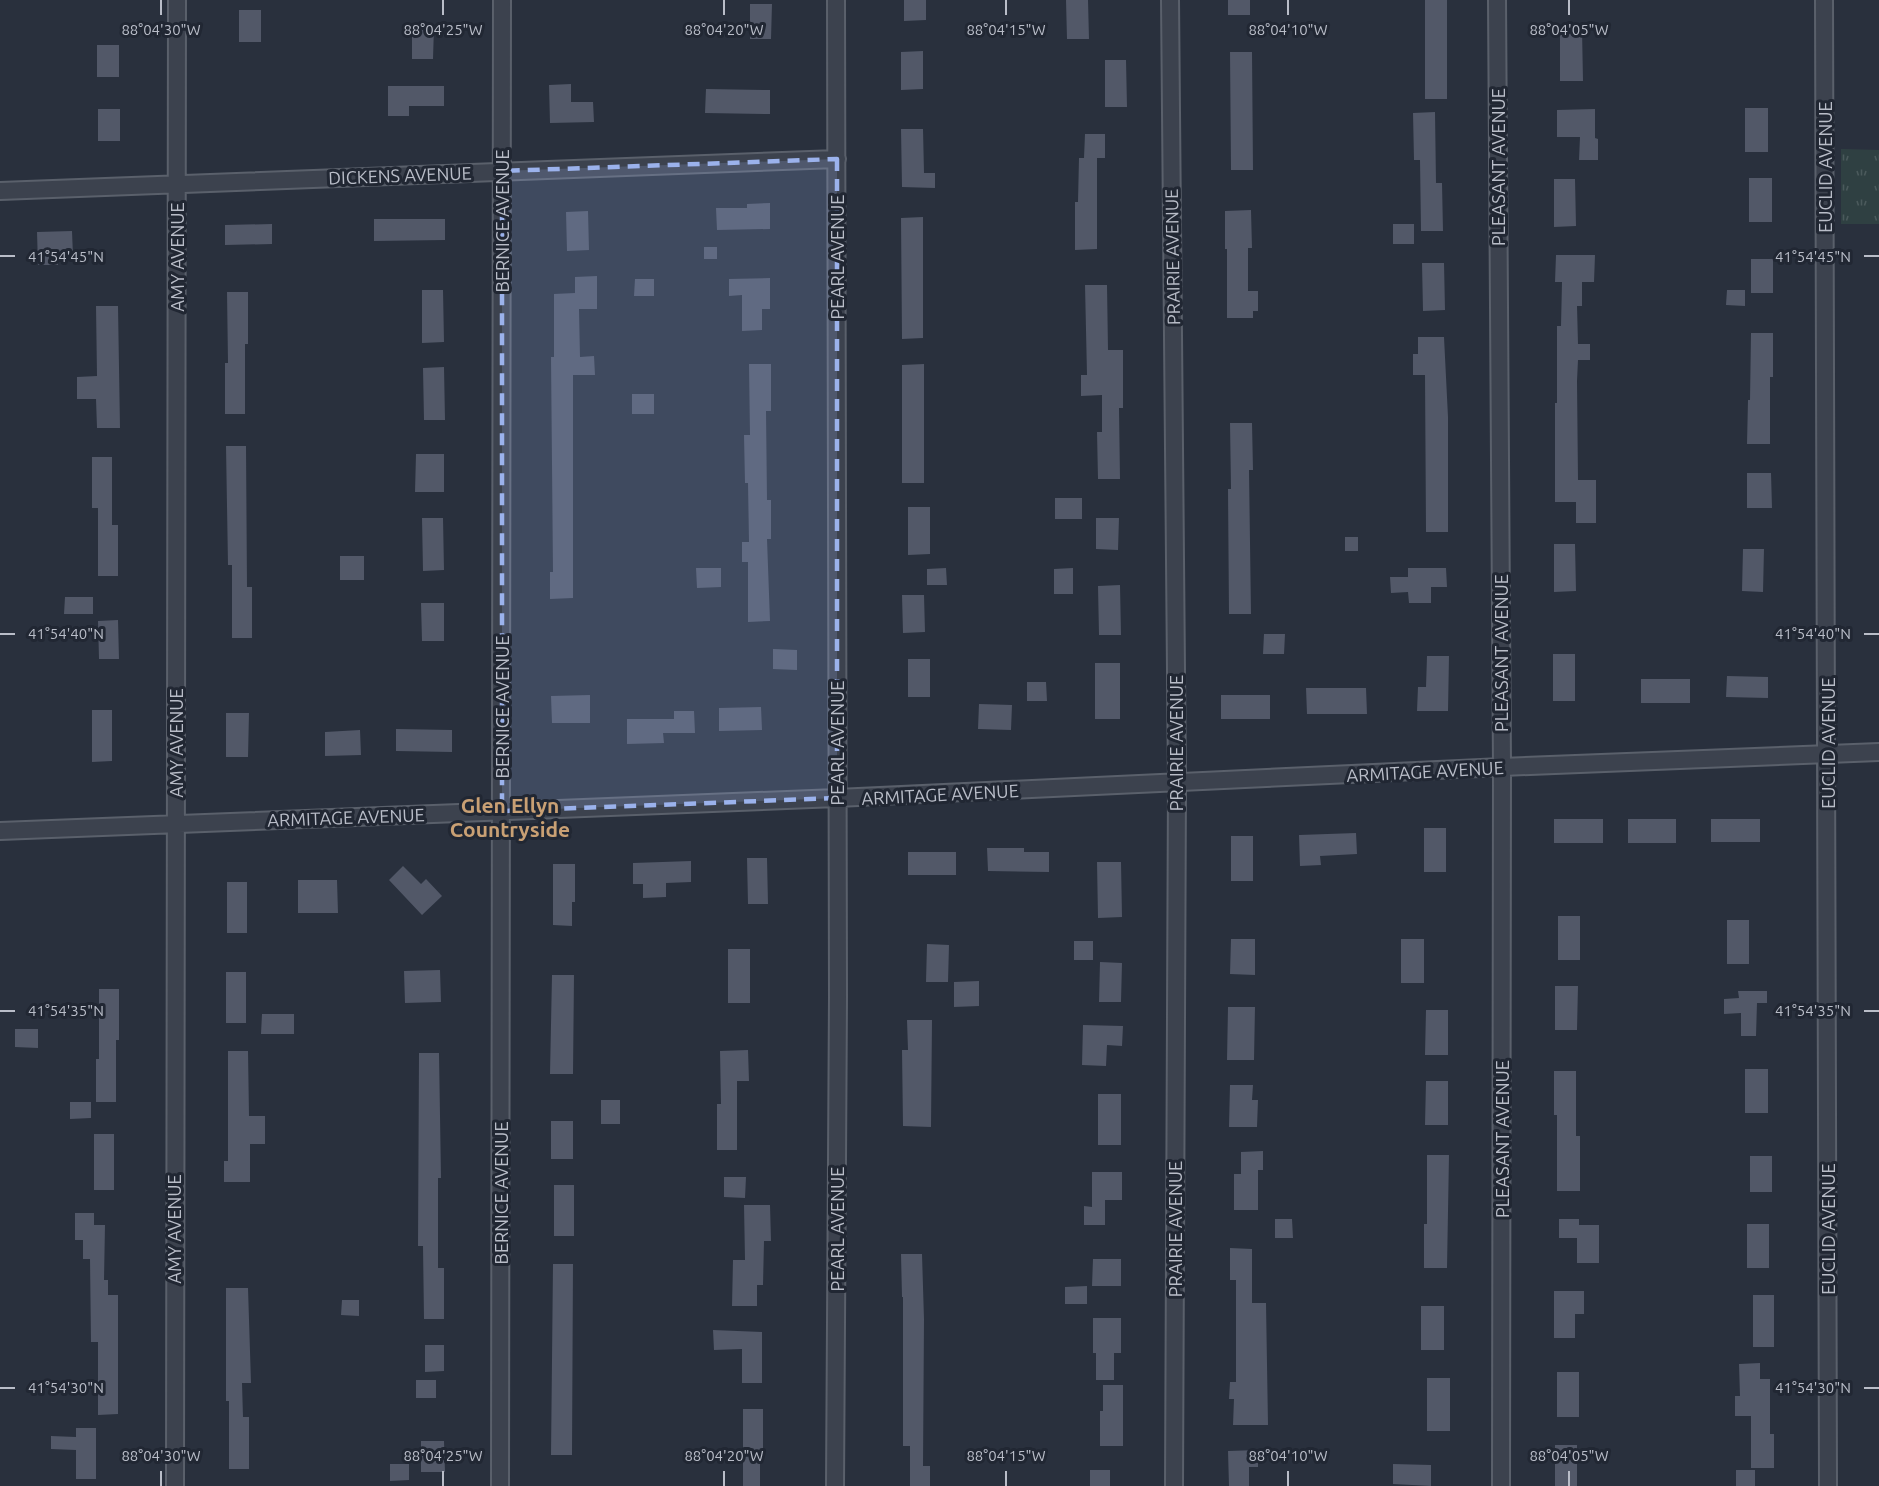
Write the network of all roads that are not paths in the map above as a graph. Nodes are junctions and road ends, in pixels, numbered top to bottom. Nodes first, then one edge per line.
1 (177, 0) edge
2 (502, 0) edge
3 (836, 0) edge
4 (1170, 0) edge
5 (1497, 0) edge
6 (1824, 0) edge
7 (837, 159) junction
8 (502, 171) junction
9 (177, 184) junction
10 (0, 191) edge
11 (1879, 752) edge
12 (1828, 753) junction
13 (1502, 767) junction
14 (1177, 783) junction
15 (837, 798) junction
16 (502, 811) junction
17 (175, 824) junction
18 (0, 831) edge
19 (174, 1486) edge
20 (500, 1486) edge
21 (836, 1486) edge
22 (1173, 1486) edge
23 (1501, 1486) edge
24 (1828, 1486) edge

1 - 9 street, AMY AVENUE
2 - 8 street, BERNICE AVENUE
3 - 7 street, PEARL AVENUE
4 - 14 street, PRAIRIE AVENUE
5 - 13 street, PLEASANT AVENUE
6 - 12 street, EUCLID AVENUE
7 - 8 street, DICKENS AVENUE
7 - 15 street, PEARL AVENUE
8 - 9 street, DICKENS AVENUE
8 - 16 street, BERNICE AVENUE
9 - 10 street, DICKENS AVENUE
9 - 17 street, AMY AVENUE
11 - 12 street, ARMITAGE AVENUE
12 - 13 street, ARMITAGE AVENUE
12 - 24 street, EUCLID AVENUE
13 - 14 street, ARMITAGE AVENUE
13 - 23 street, PLEASANT AVENUE
14 - 15 street, ARMITAGE AVENUE
14 - 22 street, PRAIRIE AVENUE
15 - 16 street, ARMITAGE AVENUE
15 - 21 street, PEARL AVENUE
16 - 17 street, ARMITAGE AVENUE
16 - 20 street, BERNICE AVENUE
17 - 18 street, ARMITAGE AVENUE
17 - 19 street, AMY AVENUE

